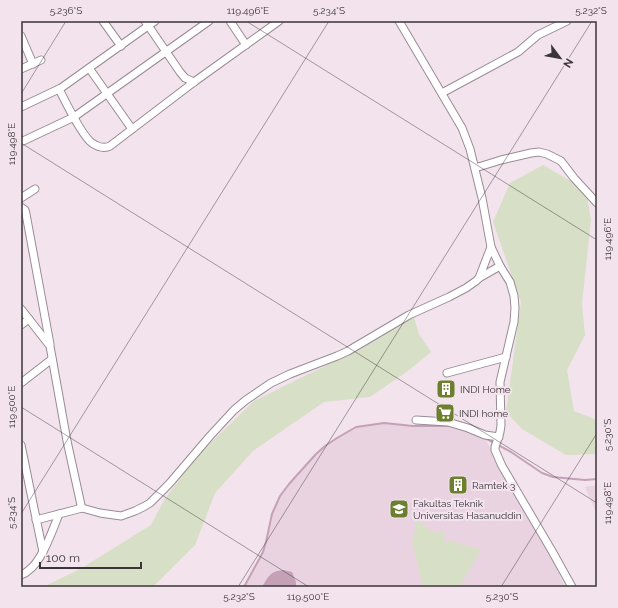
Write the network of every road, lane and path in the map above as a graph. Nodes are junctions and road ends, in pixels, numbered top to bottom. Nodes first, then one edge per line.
1 (103, 21) edge
2 (155, 21) edge
3 (209, 21) edge
4 (230, 21) edge
5 (279, 21) edge
6 (399, 21) edge
7 (567, 21) edge
8 (146, 23) edge
9 (21, 36) edge
10 (246, 45) junction
11 (121, 46) junction
12 (166, 52) junction
13 (41, 60) dead end
14 (33, 64) junction
15 (90, 68) junction
16 (21, 69) edge
17 (194, 82) junction
18 (59, 89) junction
19 (107, 94) junction
20 (442, 94) junction
21 (21, 107) edge
22 (74, 117) junction
23 (132, 129) junction
24 (23, 141) dead end
25 (474, 168) junction
26 (35, 189) dead end
27 (21, 198) edge
28 (597, 203) edge
29 (21, 207) edge
30 (491, 247) junction
31 (500, 266) junction
32 (479, 278) junction
33 (21, 309) edge
34 (29, 319) junction
35 (21, 325) edge
36 (50, 346) junction
37 (506, 357) junction
38 (52, 359) junction
39 (447, 373) dead end
40 (21, 383) edge
41 (416, 420) dead end
42 (497, 442) junction
43 (21, 445) edge
44 (82, 508) junction
45 (59, 514) junction
46 (36, 520) junction
47 (43, 552) junction
48 (21, 575) edge
49 (572, 587) edge

1 - 11 street
2 - 8 street
3 - 12 street
4 - 10 street
5 - 10 street
6 - 20 street
7 - 20 street
8 - 11 street
8 - 12 street
9 - 14 street
10 - 17 street
11 - 15 street
12 - 17 street
12 - 19 street
13 - 14 street
14 - 16 street
15 - 18 street
15 - 19 street
17 - 23 street
18 - 21 street
18 - 22 street
19 - 22 street
19 - 23 street
20 - 25 street
22 - 23 street
22 - 24 street
25 - 28 street
25 - 30 street
26 - 27 street
29 - 36 street
30 - 31 street
30 - 32 street
31 - 32 street
31 - 37 street
32 - 44 street
33 - 34 street
34 - 35 street
34 - 36 street
36 - 38 street
37 - 39 street
37 - 42 street
38 - 40 street
38 - 44 street
41 - 42 street
42 - 49 street
43 - 46 street
44 - 45 street
45 - 46 street
45 - 47 street
46 - 47 street
47 - 48 street

